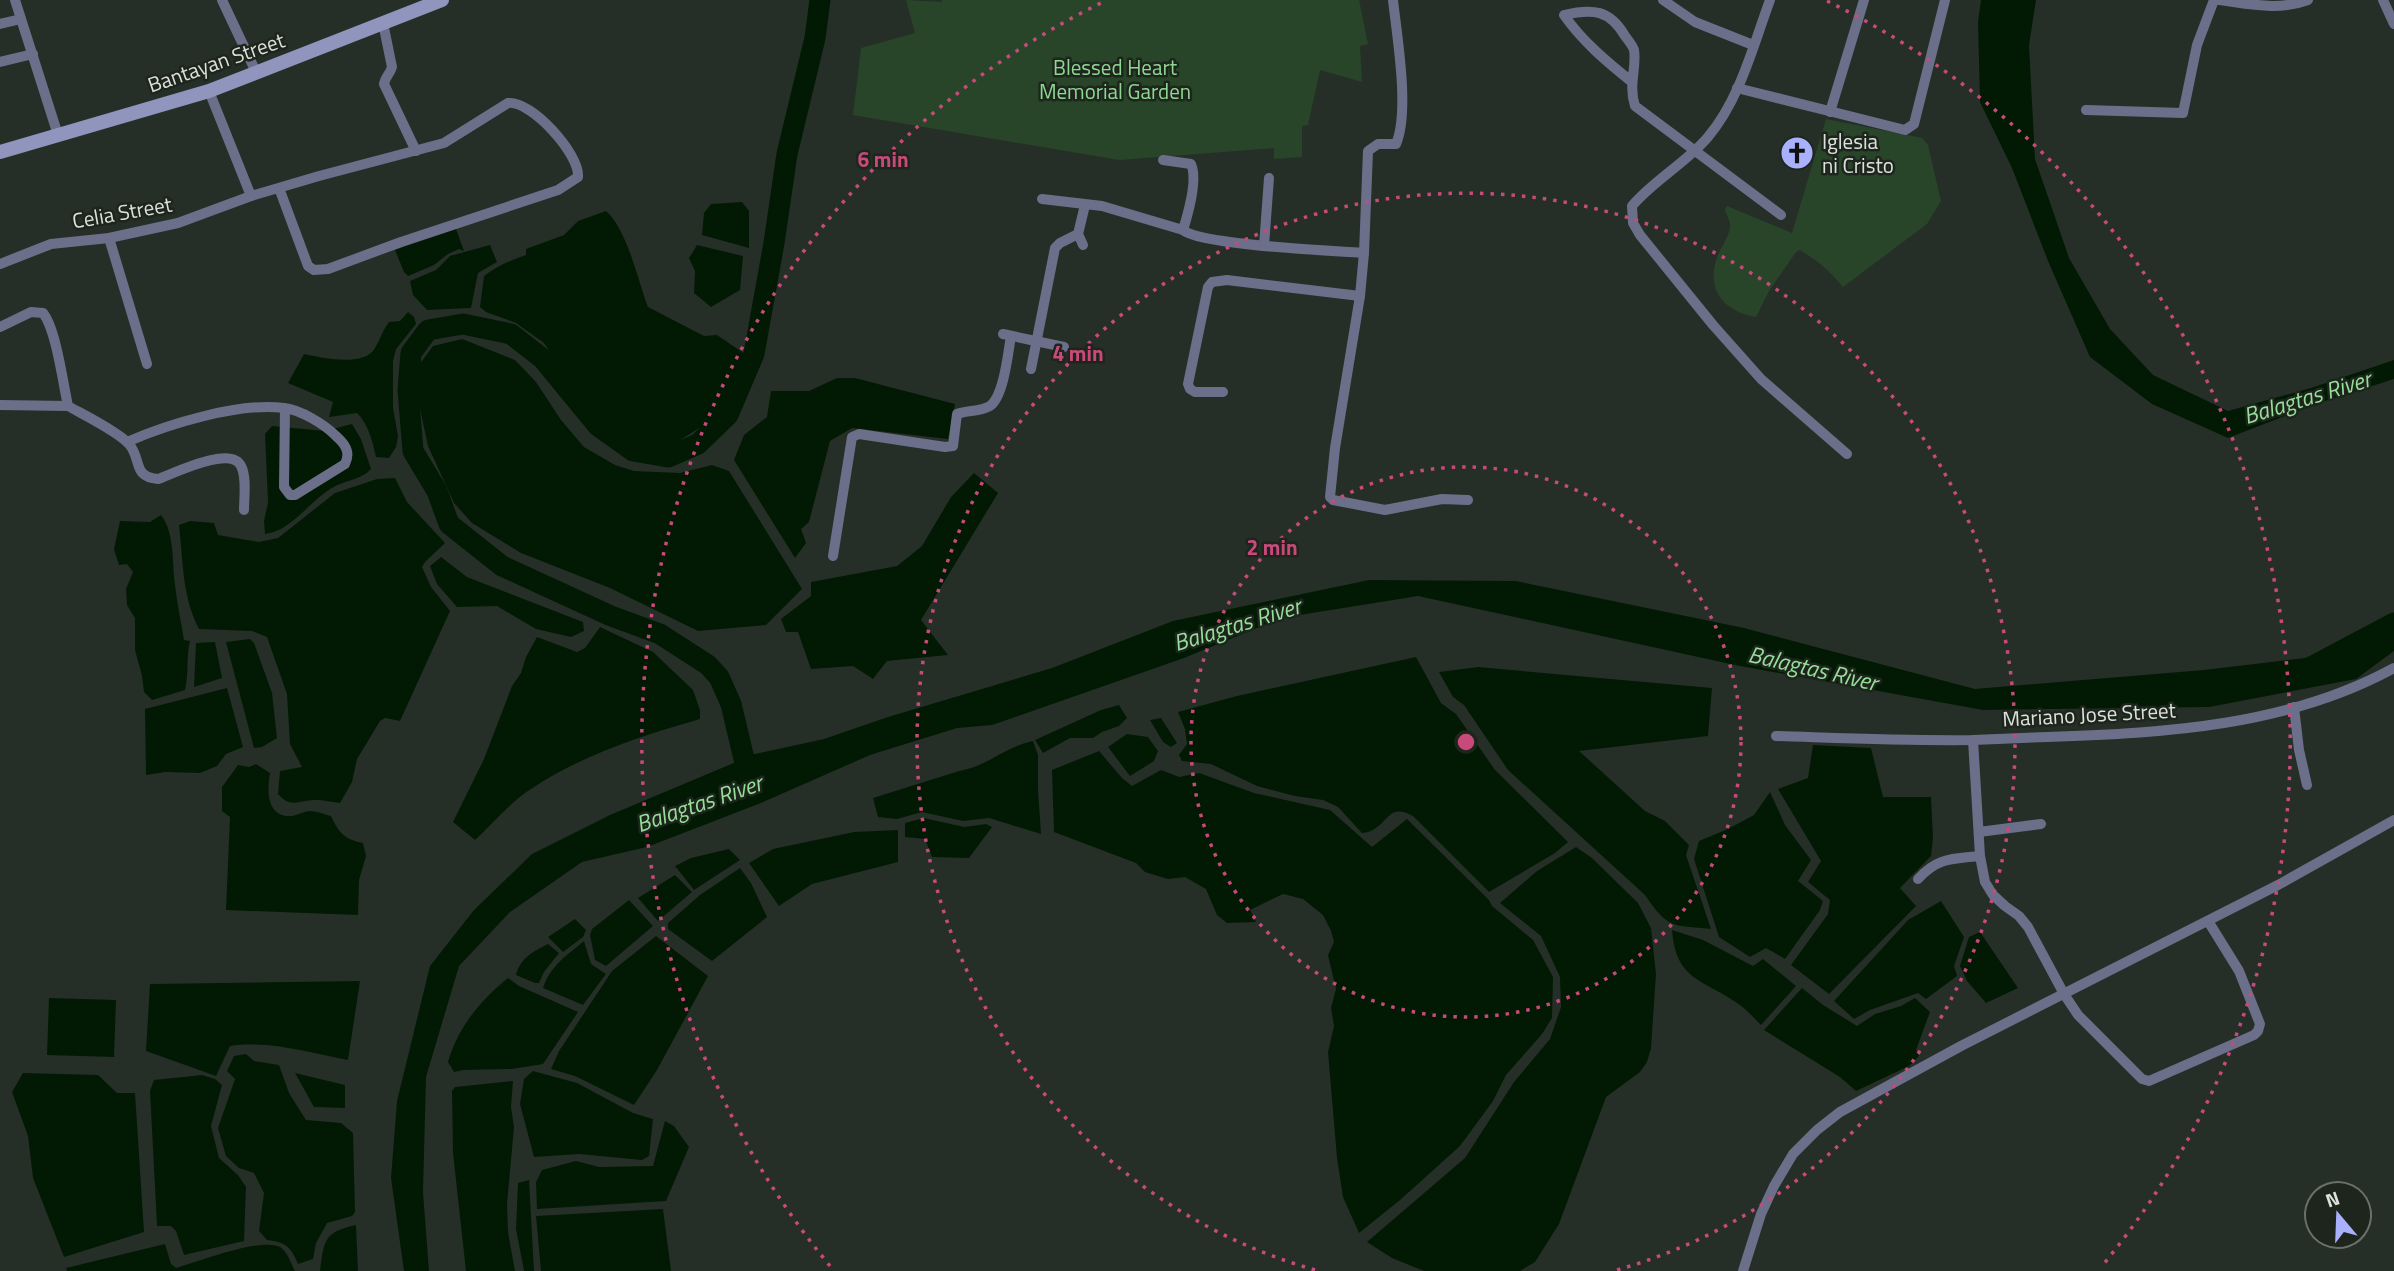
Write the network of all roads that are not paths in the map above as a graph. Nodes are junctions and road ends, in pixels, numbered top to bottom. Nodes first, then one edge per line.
1 (15, 0) edge
2 (222, 0) edge
3 (442, 0) edge
4 (1393, 0) edge
5 (1663, 0) edge
6 (1769, 0) edge
7 (1864, 0) edge
8 (1945, 0) edge
9 (2217, 0) edge
10 (2308, 0) edge
11 (2383, 0) edge
12 (21, 19) junction
13 (383, 23) junction
14 (0, 24) edge
15 (2394, 24) edge
16 (1753, 45) junction
17 (33, 54) junction
18 (0, 62) edge
19 (256, 72) junction
20 (1632, 82) junction
21 (1737, 88) junction
22 (209, 91) junction
23 (2086, 110) dead end
24 (1830, 112) junction
25 (58, 135) junction
26 (416, 151) junction
27 (1695, 151) junction
28 (0, 152) edge
29 (1163, 160) dead end
30 (1269, 178) dead end
31 (279, 188) junction
32 (251, 196) junction
33 (1042, 199) dead end
34 (1085, 205) junction
35 (1781, 215) dead end
36 (1183, 230) junction
37 (1078, 234) junction
38 (109, 238) junction
39 (1083, 245) dead end
40 (1264, 246) junction
41 (1364, 253) junction
42 (0, 264) edge
43 (1360, 296) junction
44 (0, 327) edge
45 (1037, 341) junction
46 (1064, 347) dead end
47 (146, 364) dead end
48 (1031, 369) dead end
49 (1223, 392) dead end
50 (0, 405) edge
51 (68, 406) junction
52 (285, 408) junction
53 (127, 442) junction
54 (1847, 454) dead end
55 (1468, 500) dead end
56 (244, 510) dead end
57 (832, 556) dead end
58 (2394, 668) edge
59 (2294, 707) junction
60 (1776, 736) dead end
61 (1973, 740) junction
62 (2307, 785) dead end
63 (2394, 820) edge
64 (2041, 824) dead end
65 (1979, 832) junction
66 (1980, 856) junction
67 (1919, 879) dead end
68 (2208, 921) junction
69 (2064, 994) junction
70 (1743, 1271) edge

1 - 12 street
2 - 19 street
3 - 13 main road, Bantayan Street
4 - 41 street
5 - 16 street
6 - 16 street
7 - 24 street
8 - 24 street
9 - 10 street
9 - 23 street
11 - 15 street
12 - 14 street
12 - 17 street
13 - 19 main road, Bantayan Street
13 - 26 street
16 - 21 street
17 - 18 street
17 - 25 street
19 - 22 main road, Bantayan Street
20 - 20 street
20 - 27 street
21 - 24 street
21 - 27 street
22 - 25 main road, Bantayan Street
22 - 32 street
25 - 28 main road, Bantayan Street
26 - 31 street, Celia Street
26 - 31 street, Celia Street
27 - 35 street
27 - 54 street
29 - 36 street
30 - 40 street
31 - 32 street, Celia Street
32 - 38 street, Celia Street
33 - 34 street
34 - 36 street
34 - 37 street
36 - 40 street
37 - 39 street
37 - 45 street
38 - 42 street, Celia Street
38 - 47 street
40 - 41 street
41 - 43 street
43 - 49 street
43 - 55 street
44 - 51 street
45 - 46 street
45 - 48 street
45 - 57 street
50 - 51 street
51 - 53 street
52 - 52 street
52 - 53 street
53 - 56 street
58 - 59 street, Mariano Jose Street
59 - 61 street, Mariano Jose Street
59 - 62 street
60 - 61 street, Mariano Jose Street
61 - 65 street
63 - 68 street
64 - 65 street
65 - 66 street
66 - 67 street
66 - 69 street
68 - 69 street
68 - 69 street
69 - 70 street

